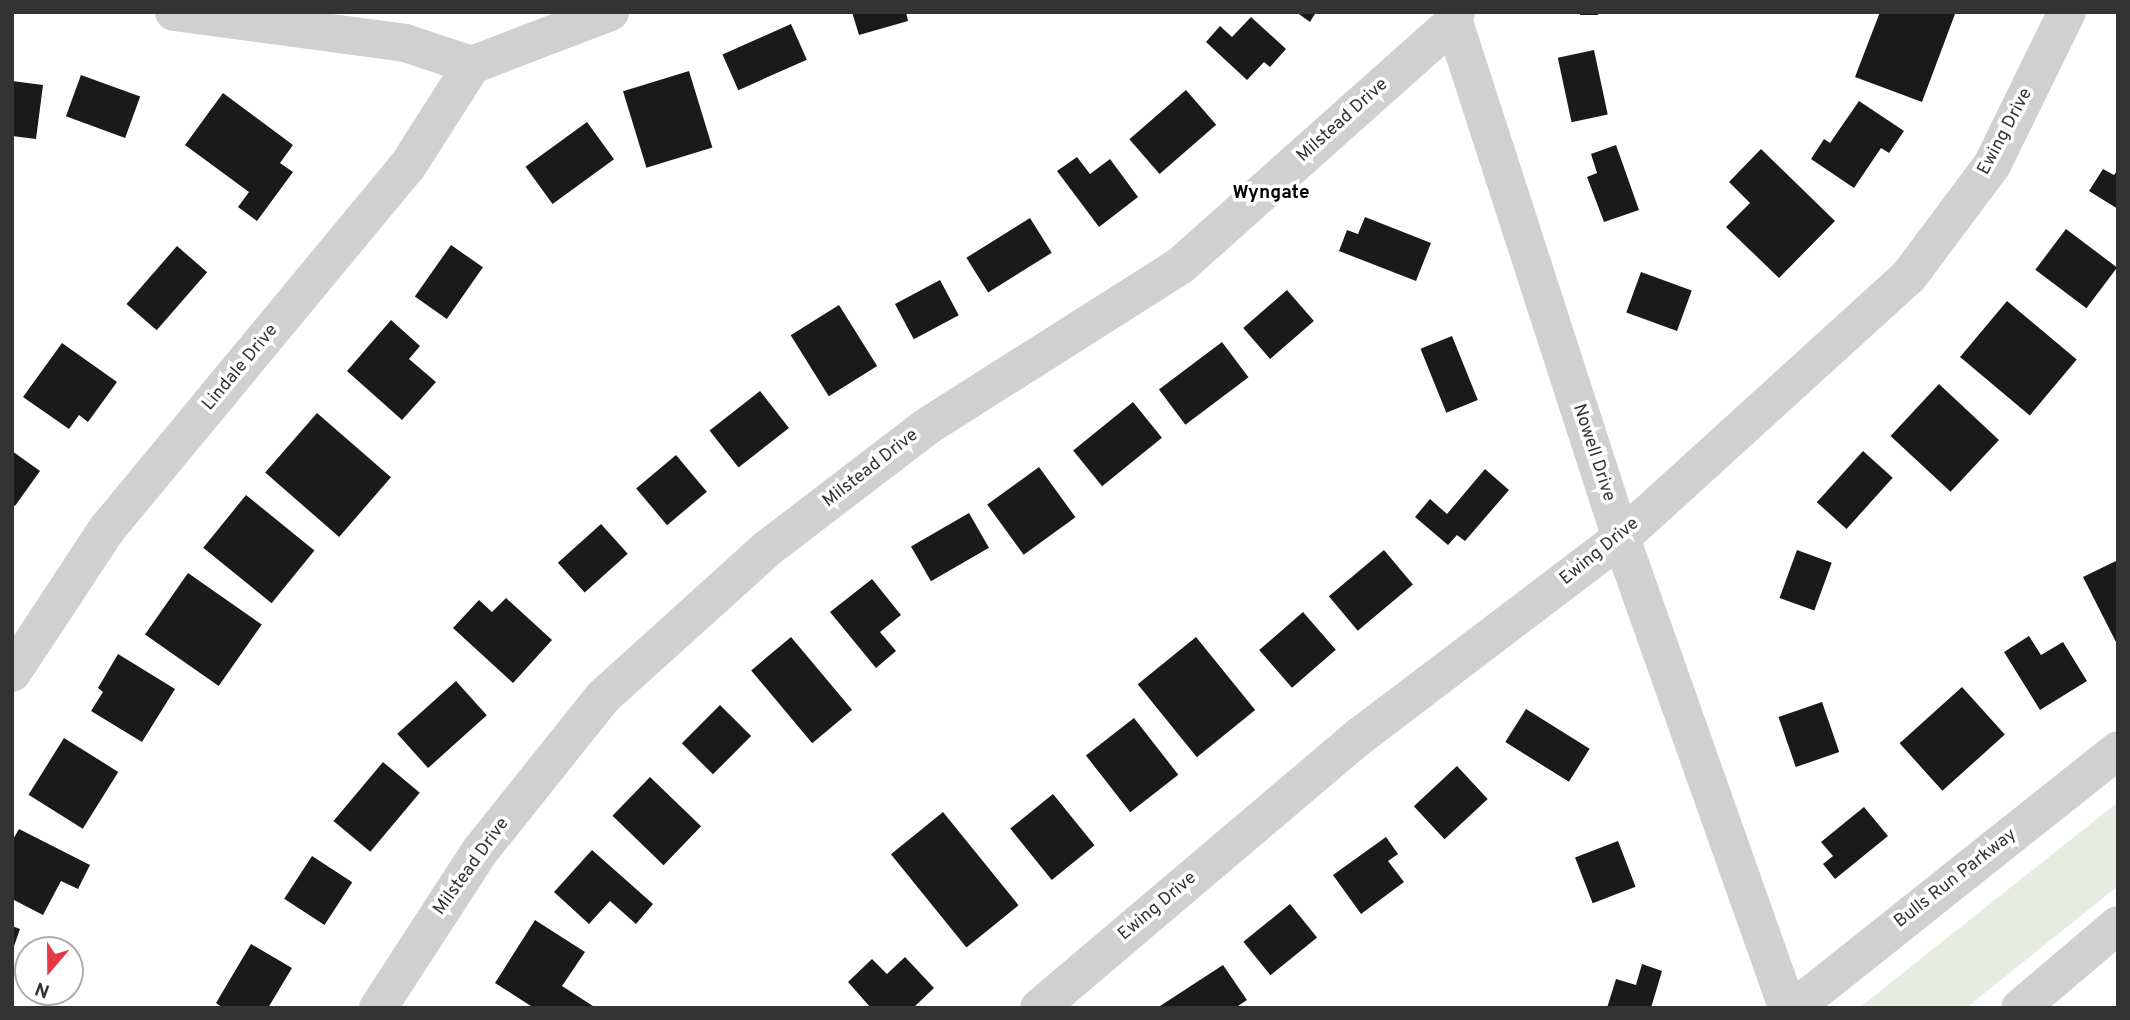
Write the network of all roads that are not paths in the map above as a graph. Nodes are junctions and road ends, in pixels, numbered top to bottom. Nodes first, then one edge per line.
1 (174, 12) edge
2 (610, 12) edge
3 (2067, 12) edge
4 (1455, 17) edge
5 (472, 65) junction
6 (1620, 538) junction
7 (12, 673) edge
8 (2118, 750) edge
9 (2118, 925) edge
10 (378, 1008) edge
11 (1039, 1008) edge
12 (1787, 1008) edge
13 (1794, 1008) edge
14 (2020, 1008) edge

1 - 5 street
2 - 5 street
3 - 6 street, Ewing Drive
4 - 6 street, Nowell Drive
4 - 10 street, Milstead Drive
5 - 7 street, Lindale Drive
6 - 11 street, Ewing Drive
6 - 12 street, Nowell Drive
8 - 13 street, Bulls Run Parkway
9 - 14 street

